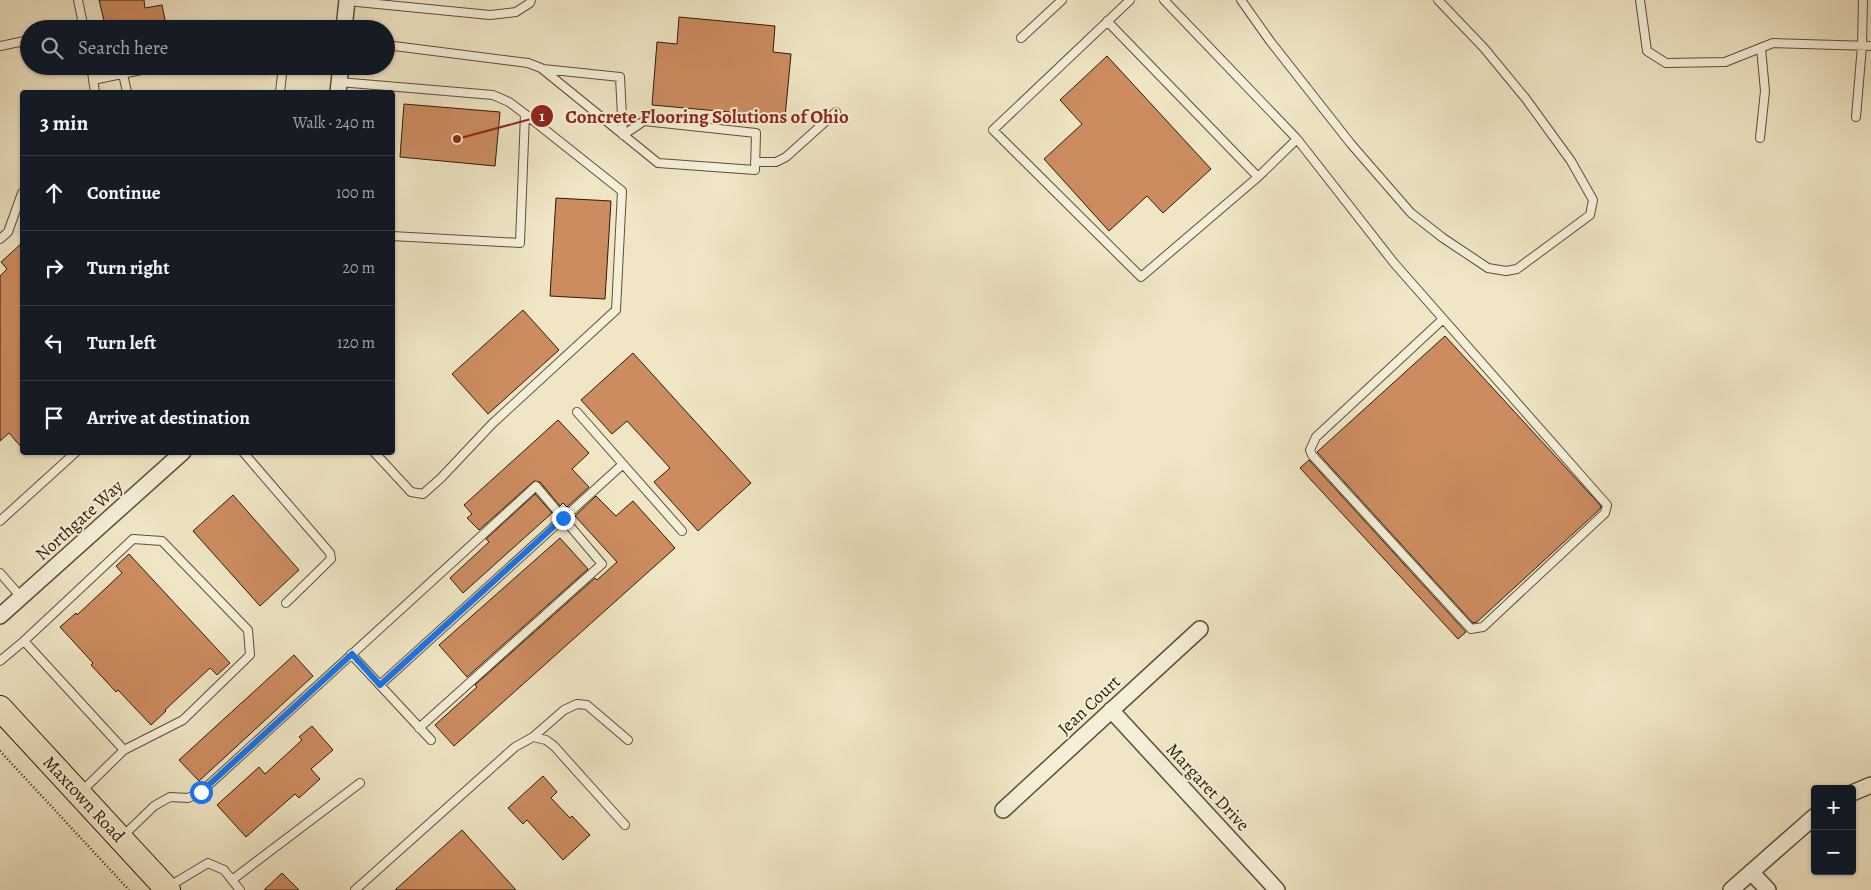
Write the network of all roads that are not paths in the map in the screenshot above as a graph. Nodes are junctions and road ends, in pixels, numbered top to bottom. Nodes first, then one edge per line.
1 (78, 0) edge
2 (531, 0) edge
3 (1062, 0) edge
4 (1130, 0) edge
5 (1164, 0) edge
6 (1241, 0) edge
7 (1438, 0) edge
8 (1640, 0) edge
9 (1864, 0) edge
10 (347, 1) edge
11 (397, 3) edge
12 (81, 20) edge
13 (345, 20) edge
14 (1107, 21) junction
15 (1021, 38) dead end
16 (20, 42) edge
17 (0, 46) edge
18 (395, 46) edge
19 (1862, 46) junction
20 (1871, 46) edge
21 (1761, 48) junction
22 (541, 68) junction
23 (92, 75) edge
24 (118, 75) edge
25 (123, 75) edge
26 (282, 75) edge
27 (340, 75) edge
28 (93, 80) junction
29 (339, 88) edge
30 (95, 90) edge
31 (127, 90) edge
32 (280, 90) edge
33 (390, 90) edge
34 (395, 90) edge
35 (836, 112) dead end
36 (525, 114) junction
37 (1856, 117) dead end
38 (623, 135) junction
39 (1760, 138) dead end
40 (1297, 139) junction
41 (755, 162) junction
42 (1258, 177) junction
43 (20, 199) edge
44 (395, 236) edge
45 (0, 239) edge
46 (1442, 320) junction
47 (577, 412) dead end
48 (73, 455) edge
49 (179, 455) edge
50 (246, 455) edge
51 (377, 455) edge
52 (623, 464) junction
53 (563, 518) junction
54 (0, 521) edge
55 (682, 532) dead end
56 (0, 573) edge
57 (21, 597) junction
58 (286, 603) dead end
59 (0, 616) edge
60 (1200, 629) dead end
61 (24, 641) junction
62 (352, 654) junction
63 (0, 661) edge
64 (380, 685) junction
65 (0, 708) edge
66 (1111, 710) junction
67 (419, 728) junction
68 (534, 737) junction
69 (431, 740) dead end
70 (628, 740) dead end
71 (124, 750) junction
72 (360, 783) dead end
73 (1871, 785) edge
74 (1856, 791) edge
75 (79, 794) junction
76 (1003, 810) dead end
77 (1811, 820) edge
78 (625, 825) dead end
79 (120, 838) junction
80 (1751, 872) junction
81 (232, 880) junction
82 (167, 889) edge
83 (240, 890) edge
84 (355, 890) edge
85 (1277, 890) edge
86 (1731, 890) edge
87 (1768, 890) edge

1 - 12 lane
2 - 11 lane
3 - 15 lane
4 - 14 lane
5 - 40 lane
6 - 7 lane
8 - 21 lane
9 - 19 lane
10 - 11 lane
10 - 13 street
14 - 42 lane
14 - 42 lane
16 - 17 lane
18 - 22 lane
19 - 20 lane
19 - 21 lane
19 - 37 lane
21 - 39 lane
22 - 38 lane
22 - 38 lane
23 - 28 lane
24 - 28 lane
25 - 31 lane
26 - 32 lane
27 - 29 street
28 - 30 lane
29 - 33 lane
34 - 36 lane
35 - 41 lane
36 - 44 lane
36 - 51 lane
38 - 41 lane
38 - 41 lane
40 - 42 lane
40 - 46 lane
43 - 45 lane
46 - 46 lane
47 - 52 lane
48 - 54 lane
49 - 57 street, Northgate Way
50 - 58 lane
52 - 53 lane
52 - 55 lane
53 - 62 lane
53 - 64 lane
53 - 67 lane
56 - 57 lane
57 - 59 street, Northgate Way
60 - 66 street, Jean Court
61 - 63 lane
61 - 71 lane
61 - 71 lane
62 - 64 lane
62 - 79 lane
64 - 67 lane
65 - 75 main road, Maxtown Road
66 - 76 street, Jean Court
66 - 85 street, Margaret Drive
67 - 69 lane
68 - 70 lane
68 - 78 lane
68 - 84 lane
71 - 75 lane
72 - 81 lane
73 - 74 street
75 - 79 main road, Maxtown Road
77 - 80 street
79 - 82 main road, Maxtown Road
80 - 86 street
80 - 87 street
81 - 82 lane
81 - 83 lane

